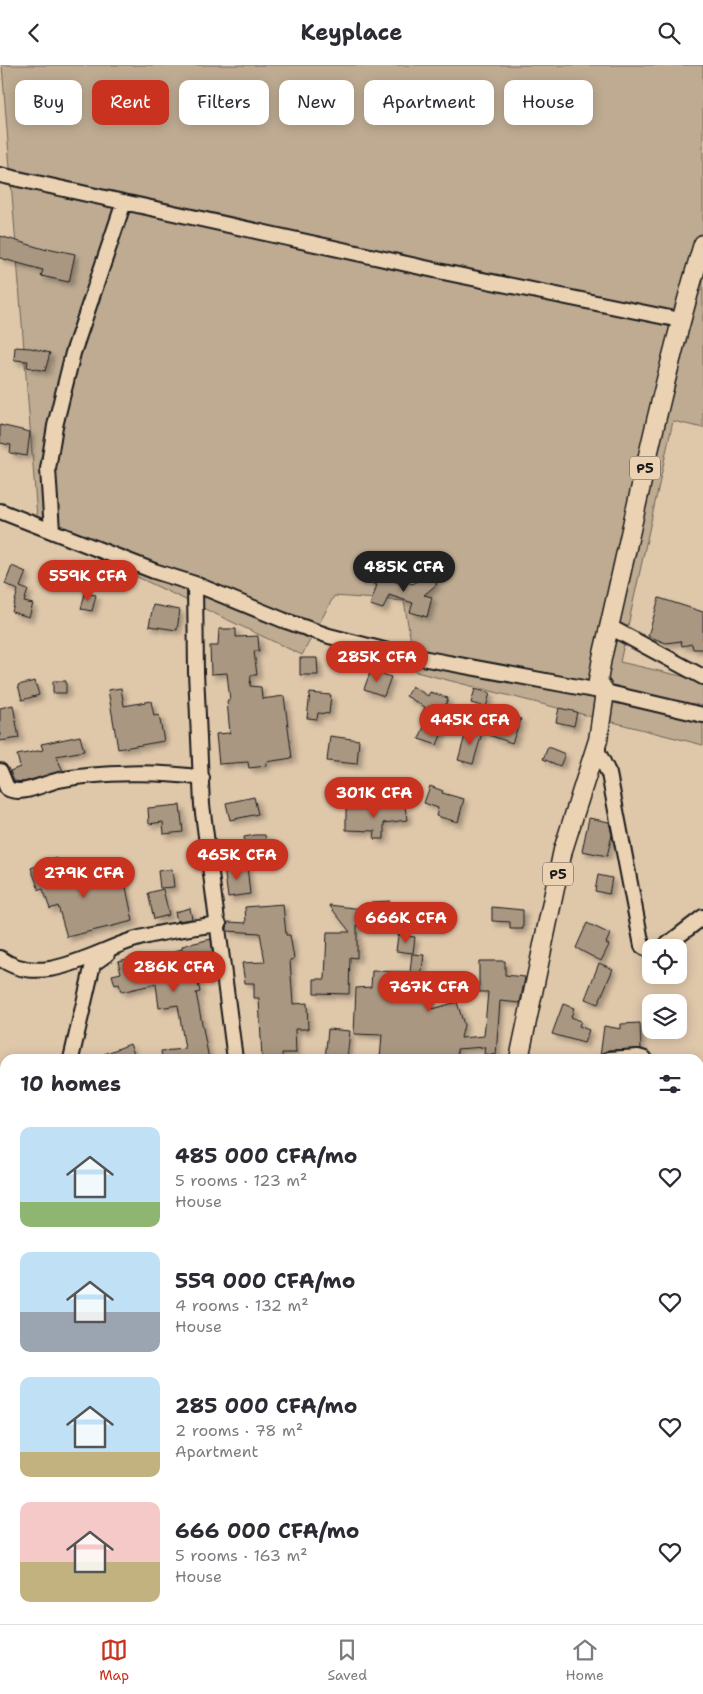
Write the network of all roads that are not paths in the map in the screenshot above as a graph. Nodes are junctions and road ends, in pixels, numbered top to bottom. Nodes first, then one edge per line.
1 (0, 175) edge
2 (124, 202) junction
3 (703, 244) edge
4 (680, 320) junction
5 (0, 511) edge
6 (52, 531) junction
7 (195, 584) junction
8 (610, 627) junction
9 (703, 677) edge
10 (605, 692) junction
11 (703, 715) edge
12 (598, 739) junction
13 (0, 771) edge
14 (202, 778) junction
15 (703, 917) edge
16 (219, 924) junction
17 (674, 939) edge
18 (119, 945) junction
19 (642, 946) edge
20 (0, 958) edge
21 (72, 1054) edge
22 (234, 1054) edge
23 (520, 1054) edge

1 - 2 street
2 - 4 street
2 - 6 street
3 - 4 main road, P5
4 - 8 main road, P5
5 - 6 street
6 - 7 street
7 - 10 street
7 - 14 street
8 - 9 street
8 - 10 main road, P5
10 - 11 street
10 - 12 main road, P5
12 - 19 street
12 - 23 main road, P5
13 - 14 street
14 - 16 street
15 - 17 street
16 - 18 street
16 - 22 street
18 - 20 street
18 - 21 street

